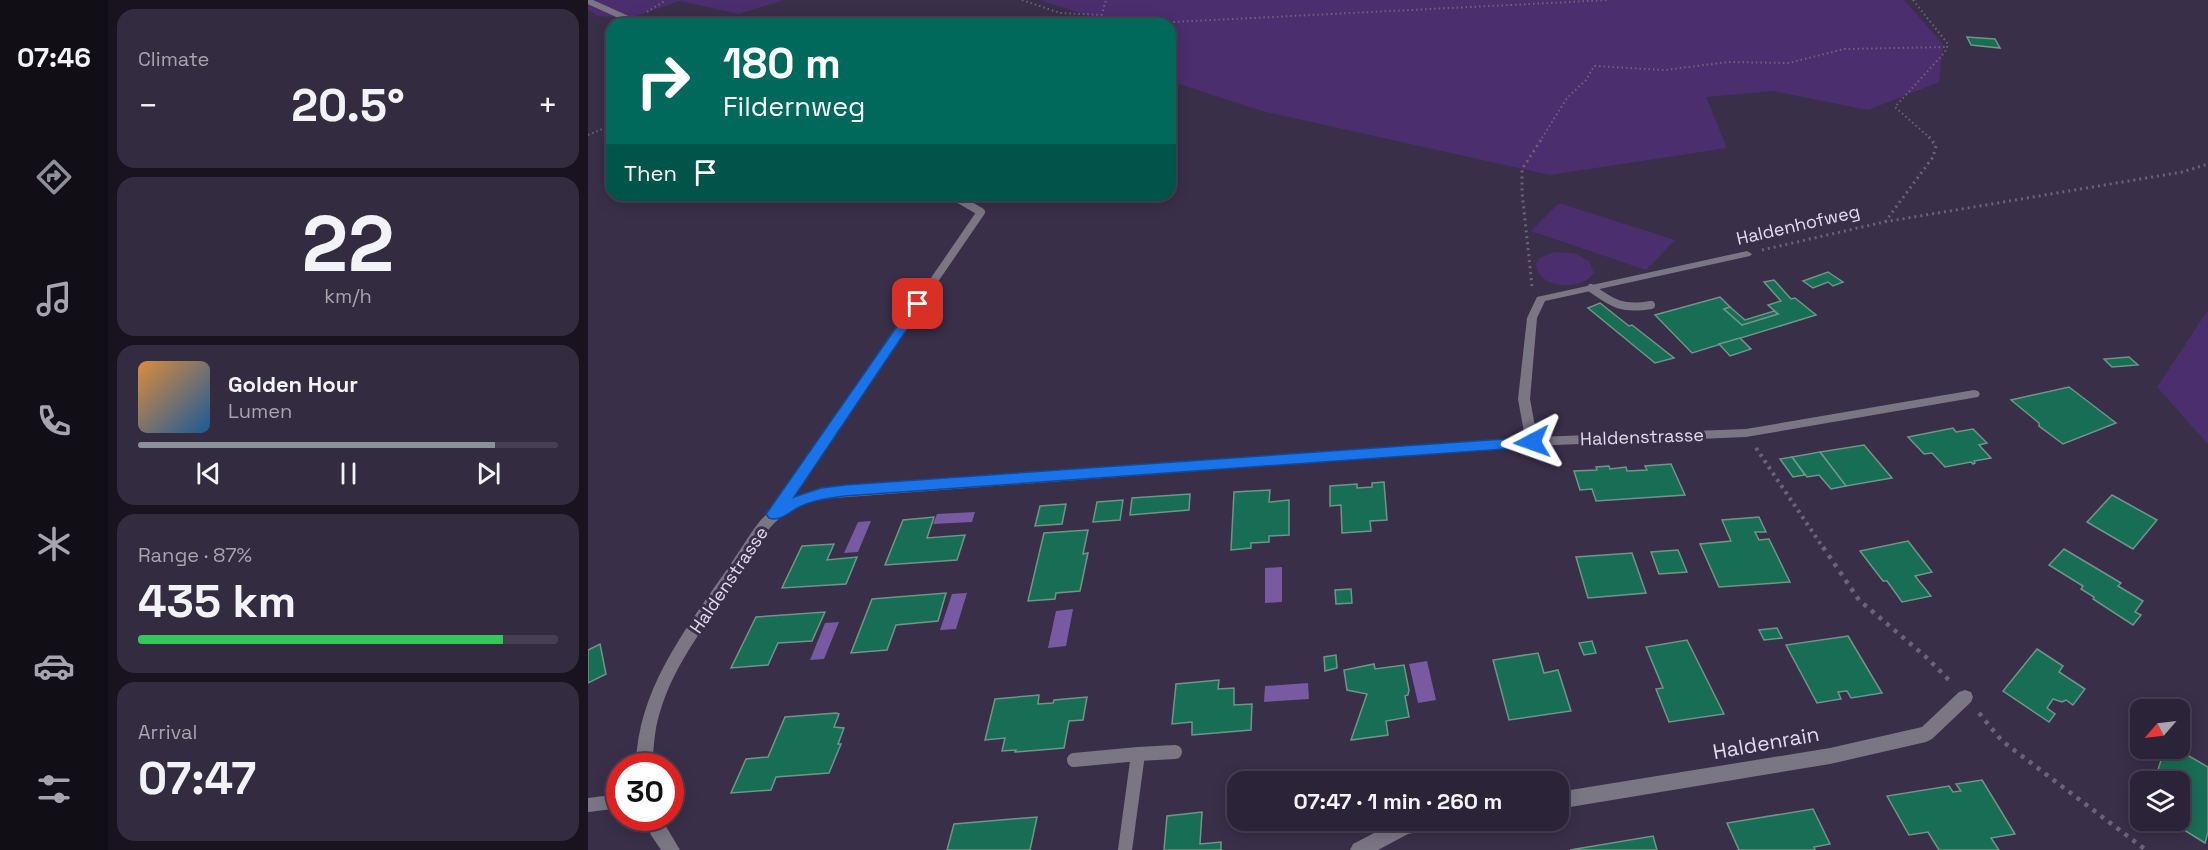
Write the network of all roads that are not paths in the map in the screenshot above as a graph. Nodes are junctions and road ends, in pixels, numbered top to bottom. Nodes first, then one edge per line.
1 (588, 1) edge
2 (626, 18) edge
3 (962, 201) edge
4 (1747, 254) road end
5 (1591, 288) junction
6 (1651, 305) dead end
7 (1974, 394) dead end
8 (1532, 442) junction
9 (774, 514) junction
10 (1965, 696) road end
11 (1175, 752) dead end
12 (643, 753) edge
13 (1138, 754) junction
14 (1074, 760) dead end
15 (1569, 799) edge
16 (606, 803) edge
17 (588, 805) edge
18 (658, 831) edge
19 (1396, 831) edge
20 (671, 850) edge
21 (1125, 850) edge
22 (1359, 850) edge

1 - 2 lane
3 - 9 lane
4 - 5 street, Haldenhofweg
5 - 6 lane
5 - 8 street, Haldenhofweg
7 - 8 street, Haldenstrasse
8 - 9 street, Haldenstrasse
9 - 12 street, Haldenstrasse
10 - 15 street, Haldenrain
11 - 13 lane
13 - 14 lane
13 - 21 lane
16 - 17 lane
18 - 20 street
19 - 22 street

